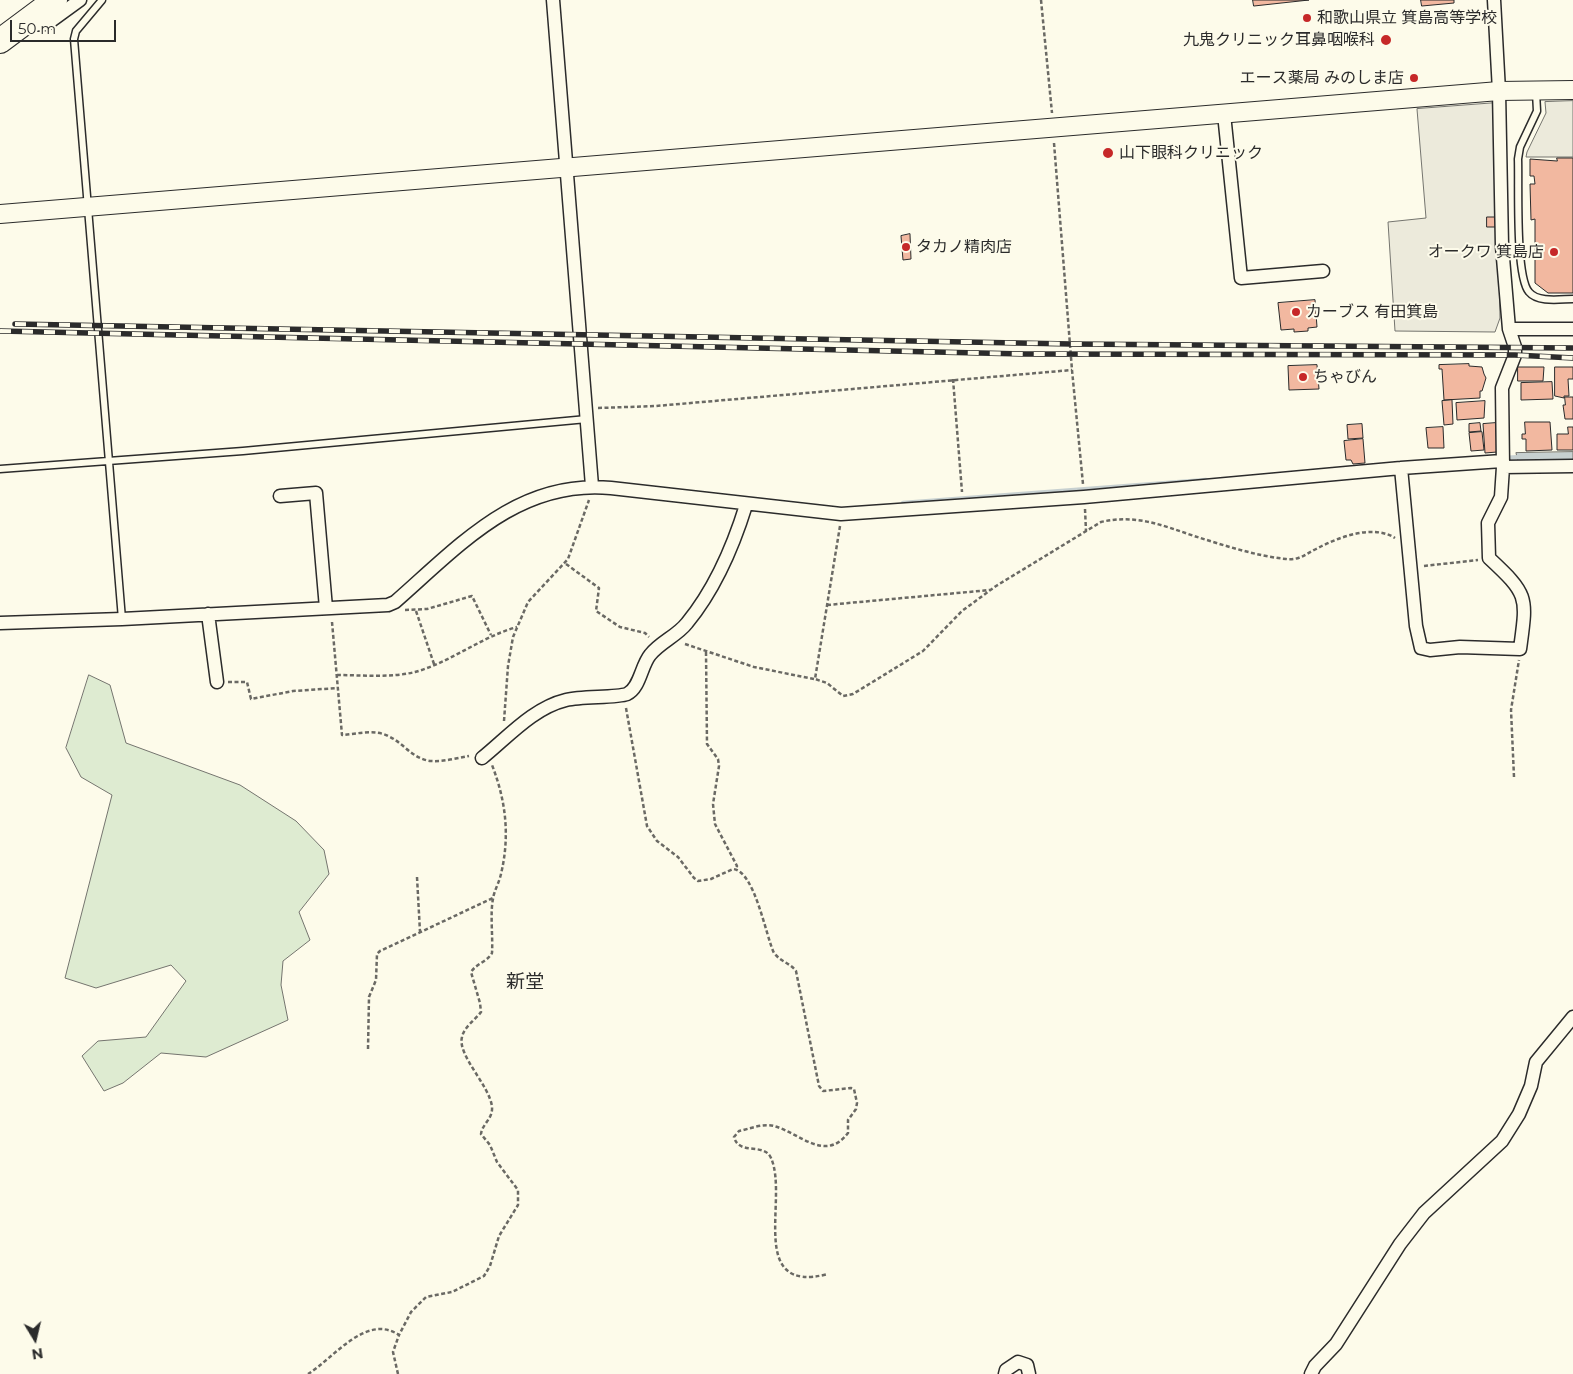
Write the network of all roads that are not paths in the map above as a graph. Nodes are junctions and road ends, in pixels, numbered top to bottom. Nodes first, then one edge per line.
1 (55, 0) edge
2 (80, 0) edge
3 (102, 0) edge
4 (553, 0) edge
5 (1494, 0) edge
6 (21, 26) junction
7 (0, 41) edge
8 (1536, 90) junction
9 (1573, 90) edge
10 (1499, 91) junction
11 (1224, 114) junction
12 (566, 167) junction
13 (89, 207) junction
14 (0, 214) edge
15 (1323, 271) dead end
16 (1573, 299) edge
17 (1510, 329) junction
18 (1573, 329) edge
19 (586, 414) junction
20 (109, 461) junction
21 (1503, 464) junction
22 (1573, 466) edge
23 (0, 468) edge
24 (1401, 468) junction
25 (592, 486) junction
26 (280, 496) dead end
27 (746, 505) junction
28 (329, 608) junction
29 (208, 614) junction
30 (122, 619) junction
31 (0, 623) edge
32 (217, 682) road end
33 (484, 756) road end
34 (1573, 1017) edge
35 (1005, 1374) edge
36 (1029, 1374) edge
37 (1311, 1374) edge

1 - 6 highway
2 - 6 street
3 - 13 lane
4 - 12 street
5 - 10 street
6 - 7 highway
8 - 9 street
8 - 10 street
8 - 16 lane
10 - 11 street
10 - 17 street
11 - 12 street
11 - 15 street
12 - 13 street
12 - 19 street
13 - 14 street
13 - 20 lane
17 - 18 street
17 - 21 street
19 - 20 lane
19 - 25 street
20 - 23 lane
20 - 30 lane
21 - 22 street
21 - 24 street
21 - 24 street
24 - 27 street
25 - 27 street
25 - 28 street
26 - 28 street
27 - 33 street
28 - 29 street
29 - 30 street
29 - 32 street
30 - 31 street
34 - 37 street
35 - 36 street

